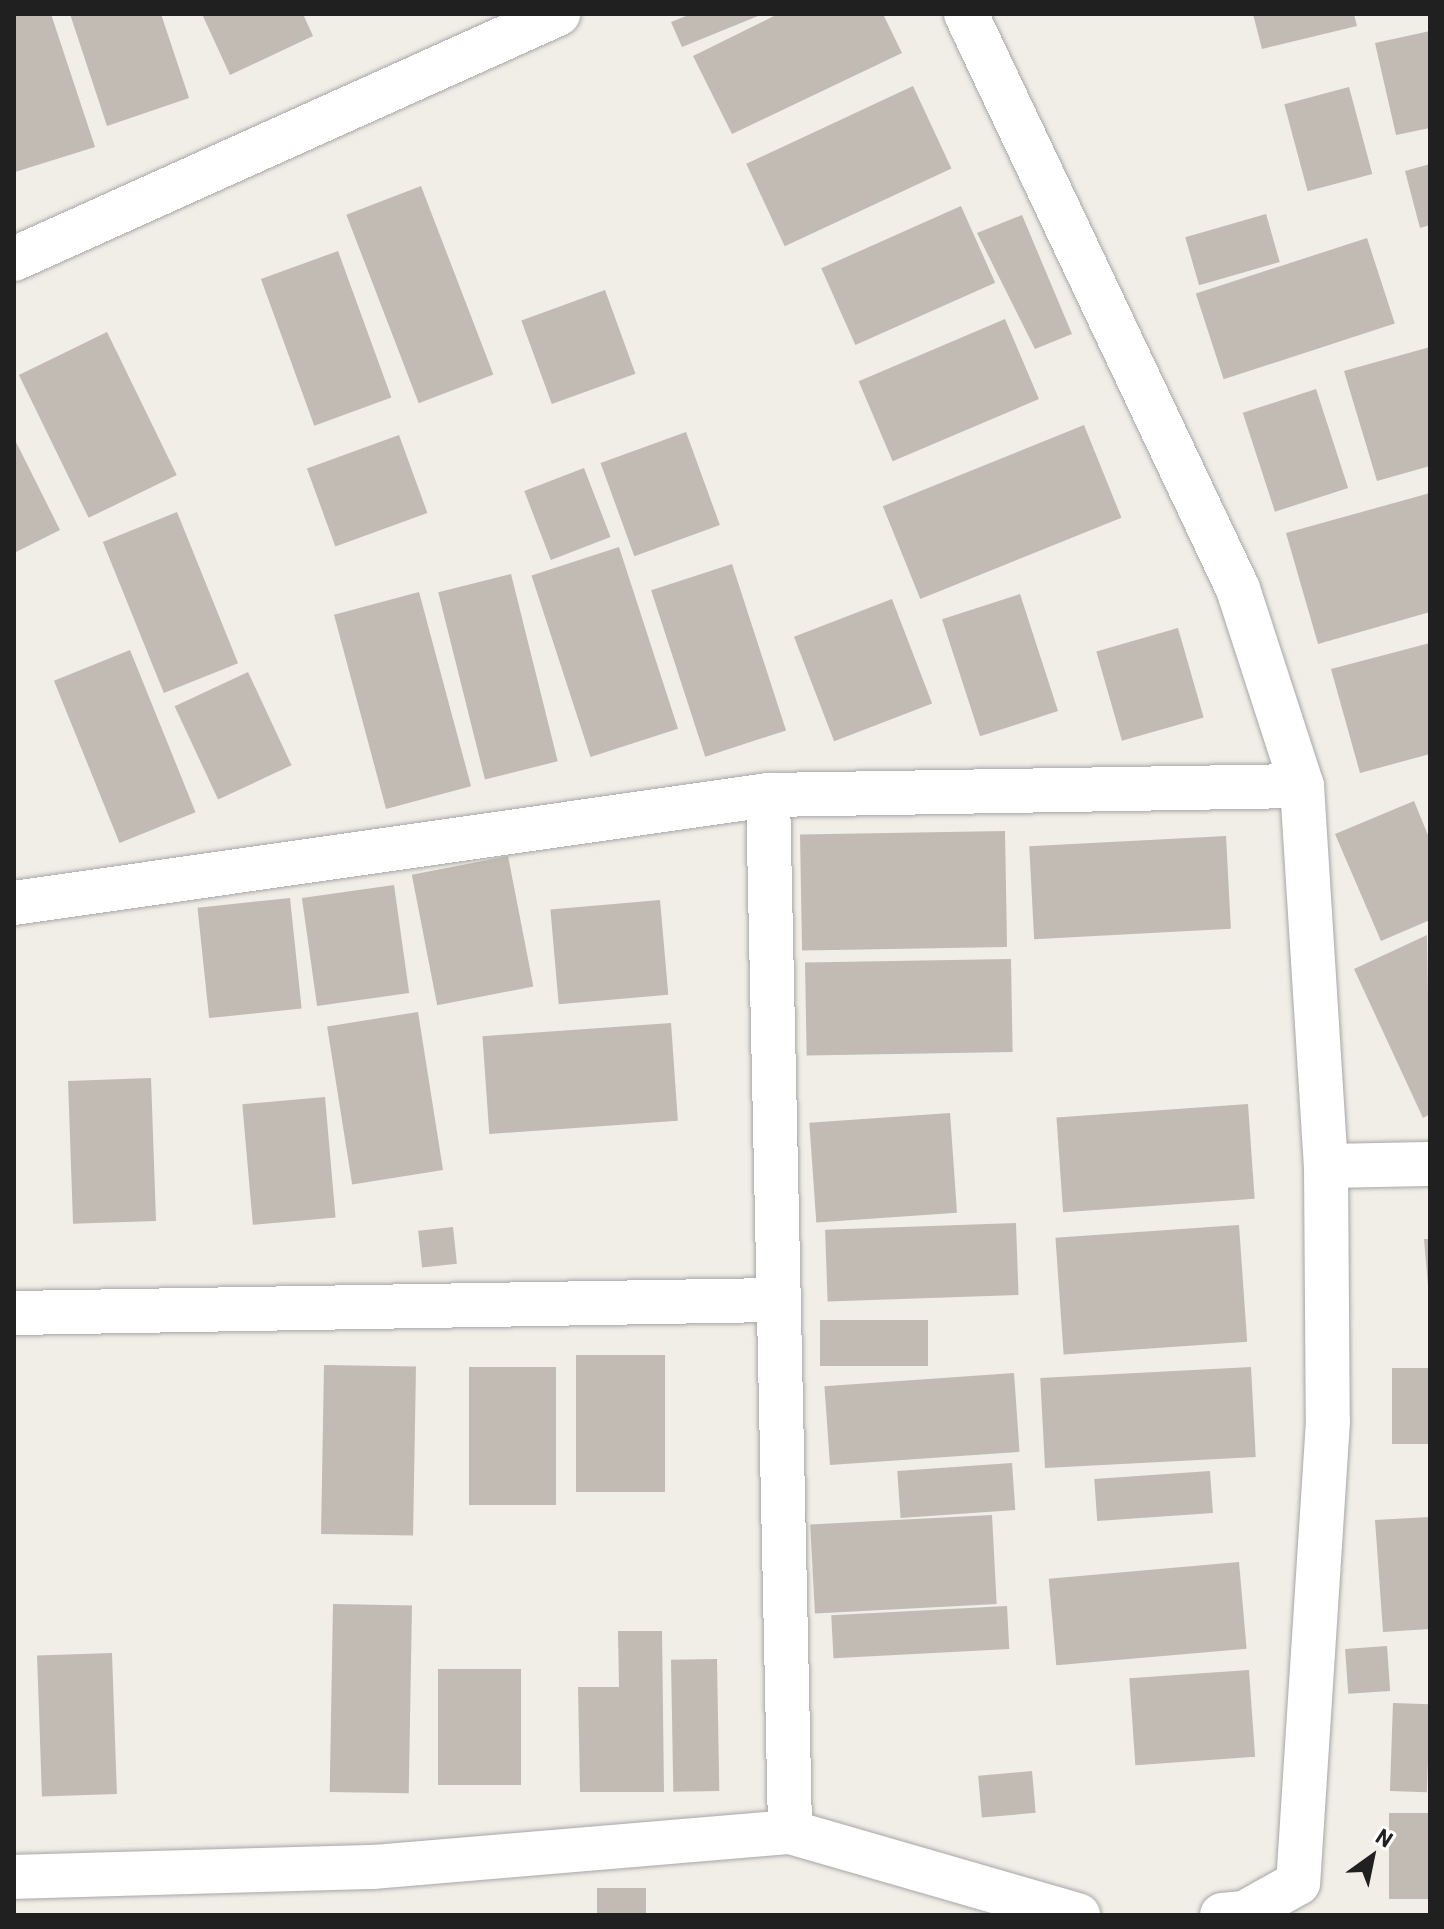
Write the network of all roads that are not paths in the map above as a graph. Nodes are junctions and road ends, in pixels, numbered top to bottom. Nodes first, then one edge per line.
1 (558, 14) edge
2 (966, 14) edge
3 (14, 259) edge
4 (1302, 786) junction
5 (768, 795) junction
6 (14, 903) edge
7 (1430, 1164) edge
8 (1326, 1166) junction
9 (773, 1300) junction
10 (14, 1313) edge
11 (790, 1832) junction
12 (14, 1877) edge
13 (1078, 1915) edge
14 (1222, 1915) edge

1 - 3 street
2 - 4 street
4 - 5 street
4 - 8 street
5 - 6 street
5 - 9 street
7 - 8 street
8 - 14 street
9 - 10 street
9 - 11 street
11 - 12 street
11 - 13 street

